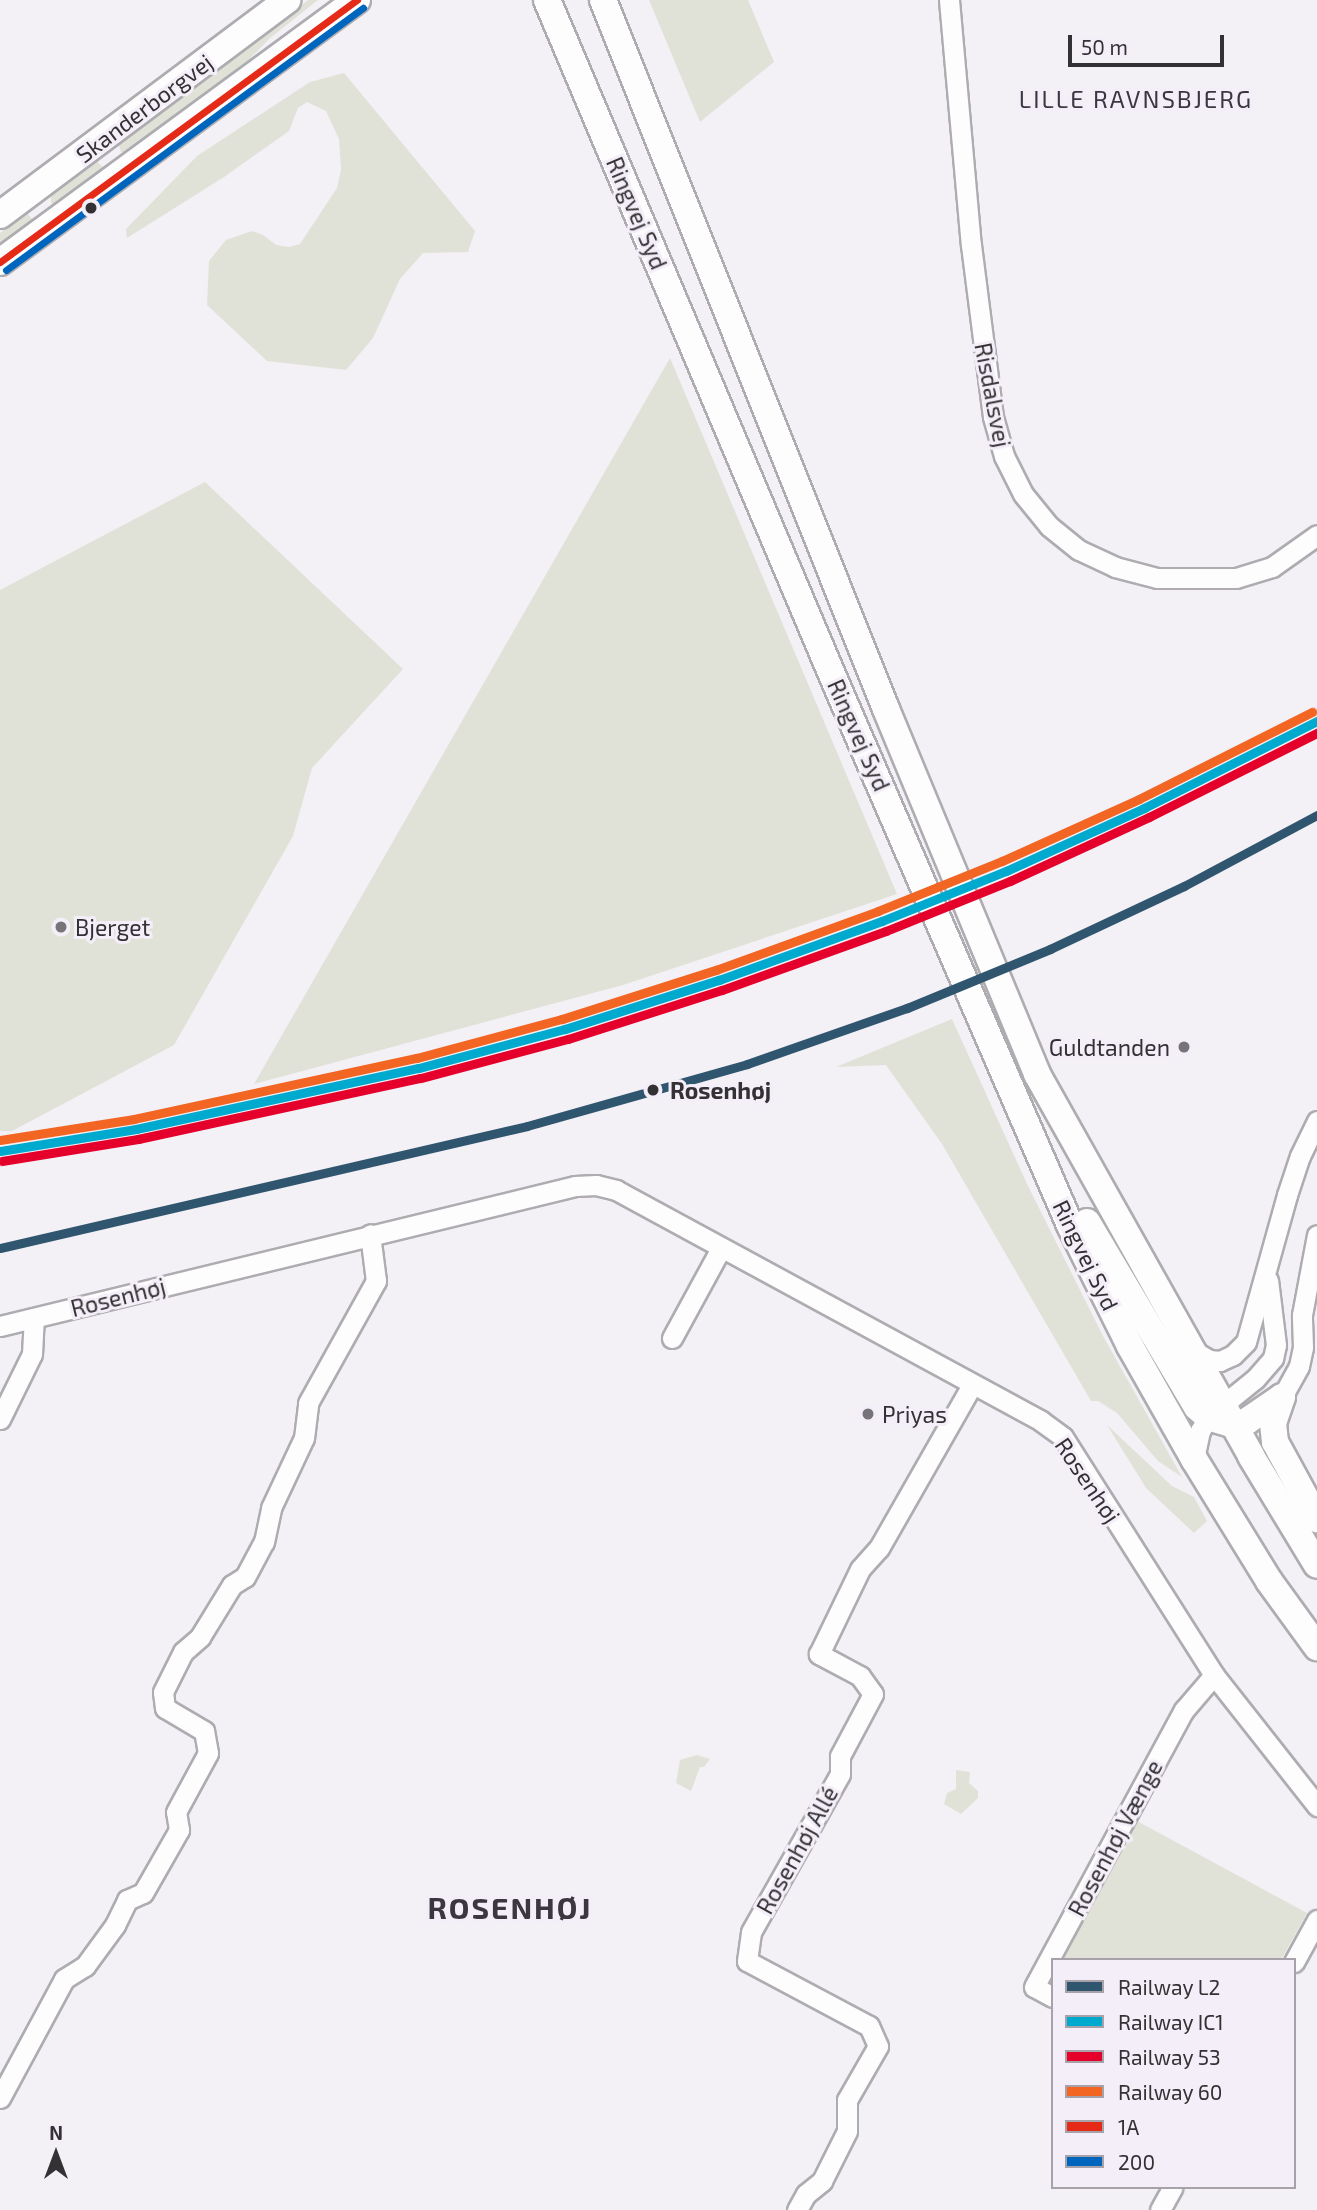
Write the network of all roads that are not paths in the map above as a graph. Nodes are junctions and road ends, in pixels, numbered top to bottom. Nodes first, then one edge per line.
1 (287, 0) edge
2 (339, 0) edge
3 (357, 0) edge
4 (547, 0) edge
5 (587, 0) edge
6 (603, 0) edge
7 (949, 0) edge
8 (255, 73) junction
9 (645, 101) junction
10 (0, 215) edge
11 (0, 262) edge
12 (1317, 535) edge
13 (1006, 1077) junction
14 (1317, 1121) edge
15 (370, 1234) junction
16 (1317, 1235) edge
17 (721, 1248) junction
18 (1266, 1268) junction
19 (34, 1318) junction
20 (0, 1326) edge
21 (672, 1338) dead end
22 (1191, 1349) junction
23 (972, 1385) junction
24 (1282, 1397) junction
25 (1221, 1415) junction
26 (0, 1419) edge
27 (1194, 1460) junction
28 (1317, 1519) edge
29 (1317, 1565) edge
30 (1317, 1647) edge
31 (1214, 1675) junction
32 (1317, 1806) edge
33 (1317, 1920) edge
34 (1296, 1958) edge
35 (1051, 1996) edge
36 (0, 2098) edge
37 (1172, 2189) edge
38 (797, 2210) edge
39 (1160, 2210) edge

1 - 10 main road, Skanderborgvej
2 - 8 main road
3 - 8 main road, Skanderborgvej
4 - 13 main road, Ringvej Syd
5 - 9 main road
6 - 9 main road, Ringvej Syd
7 - 12 street, Risdalsvej
8 - 11 main road, Skanderborgvej
9 - 22 main road, Ringvej Syd
13 - 25 main road
13 - 27 main road, Ringvej Syd
14 - 18 street
15 - 17 street, Rosenhøj
15 - 19 street, Rosenhøj
15 - 36 street
16 - 24 street
17 - 21 street
17 - 23 street, Rosenhøj
18 - 22 street
18 - 25 street
19 - 20 street, Rosenhøj
19 - 26 street
22 - 25 main road, Ringvej Syd
23 - 31 street, Rosenhøj
23 - 38 street, Rosenhøj Allé
24 - 25 main road
24 - 28 main road
25 - 27 street
25 - 29 main road, Ringvej Syd
27 - 30 main road, Ringvej Syd
31 - 32 street, Rosenhøj
31 - 35 street, Rosenhøj Vænge
33 - 34 street
37 - 39 street

